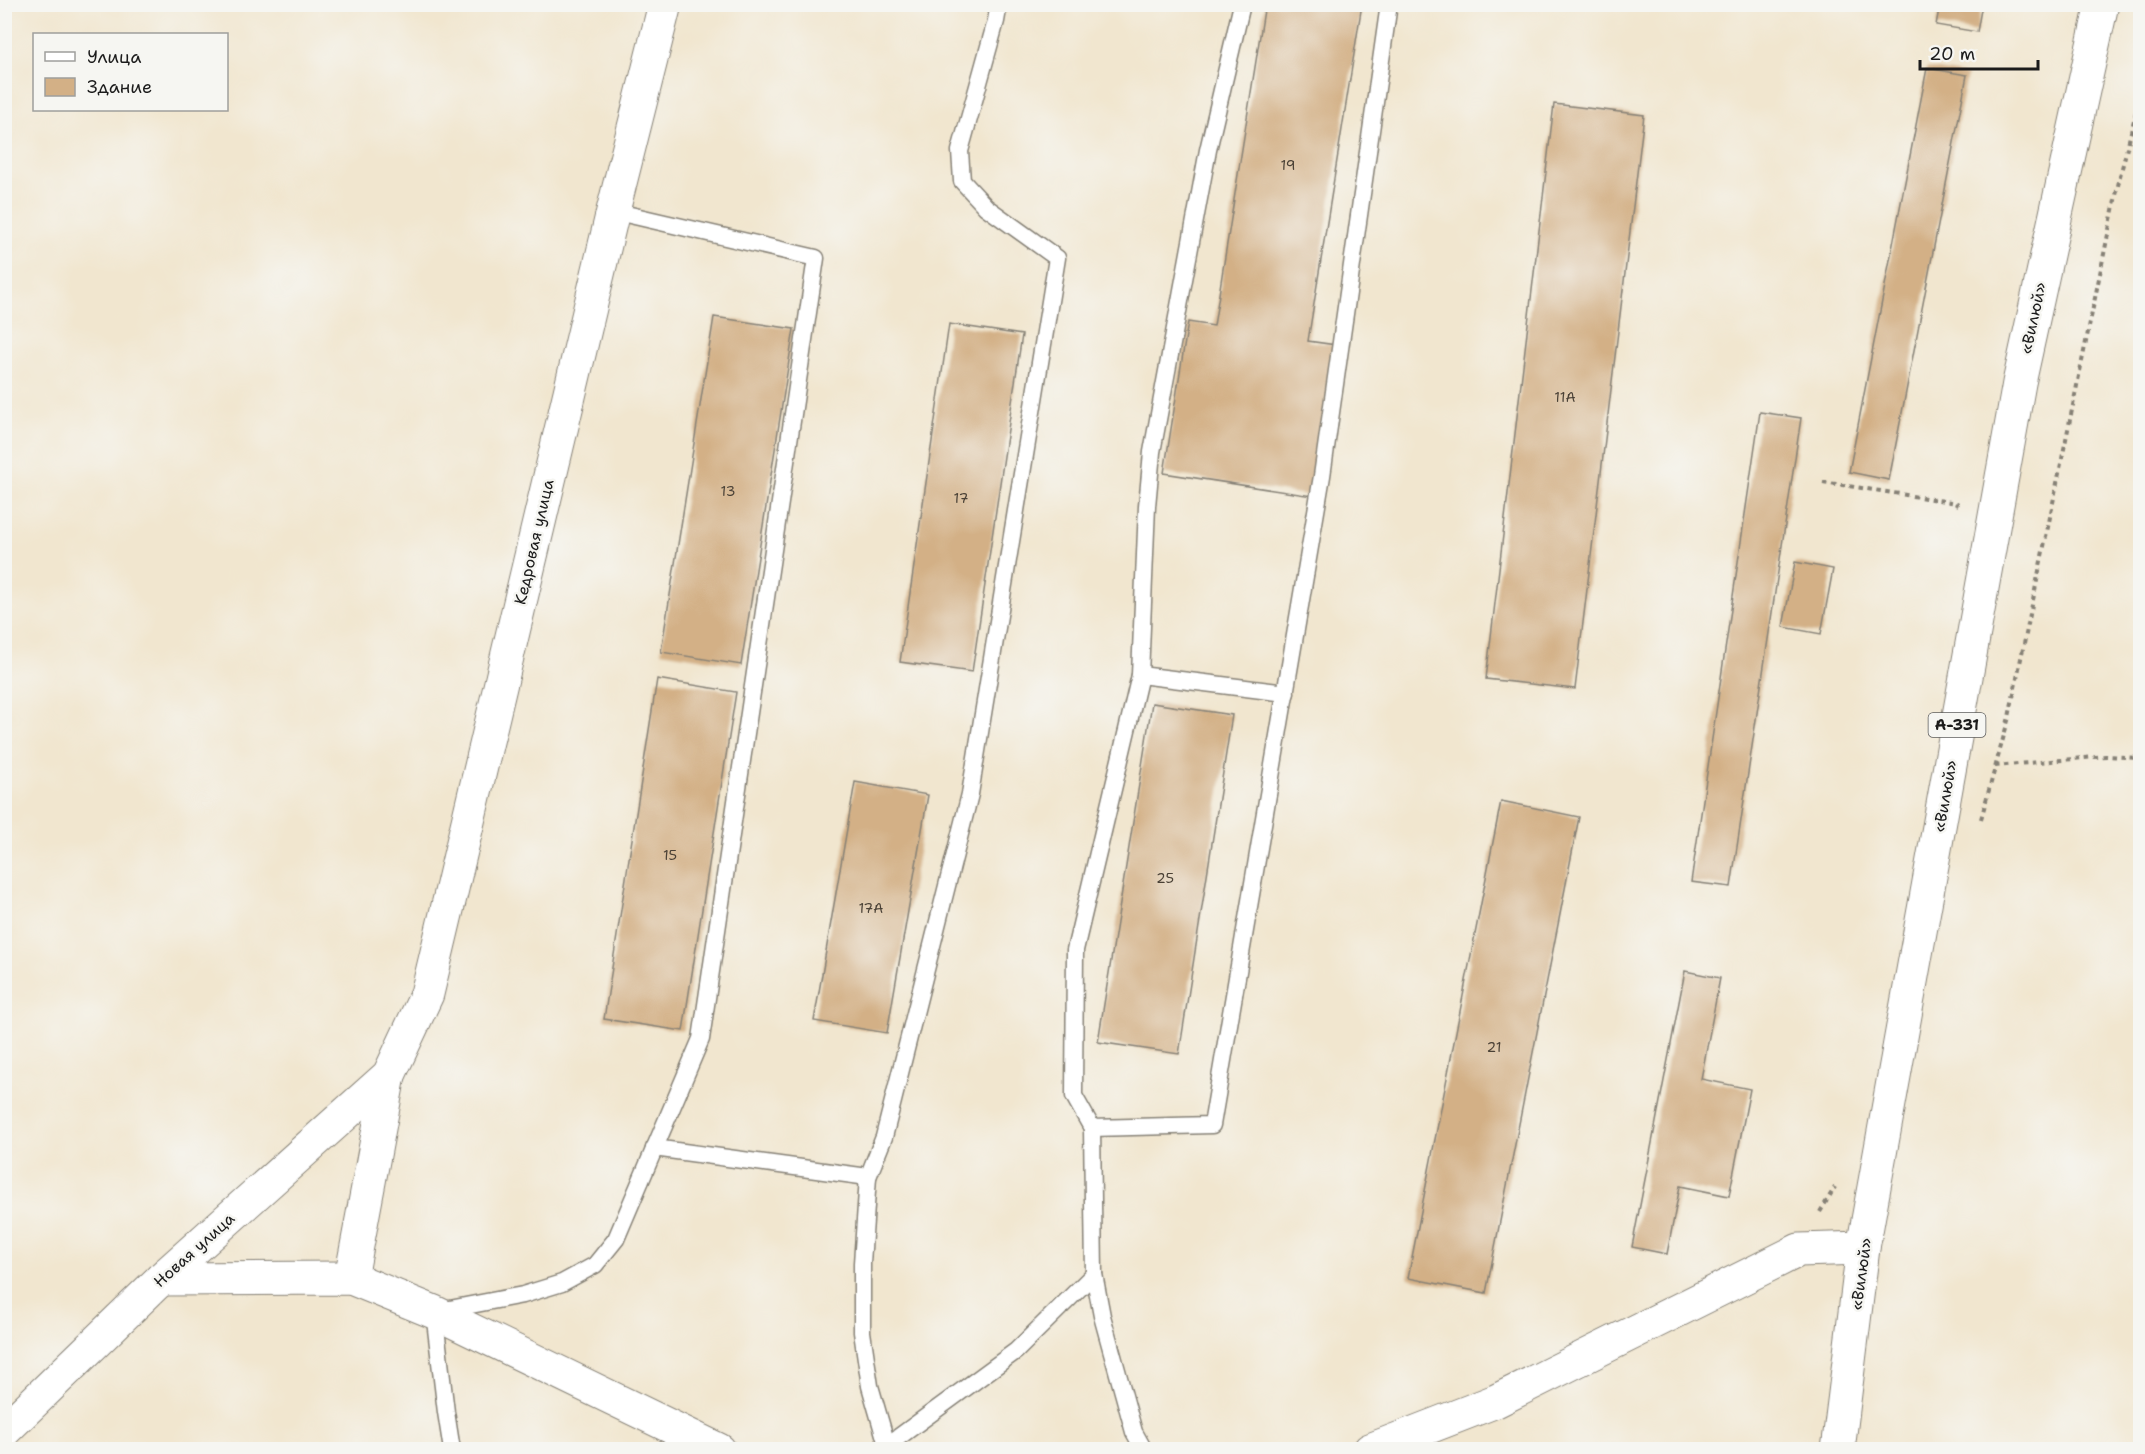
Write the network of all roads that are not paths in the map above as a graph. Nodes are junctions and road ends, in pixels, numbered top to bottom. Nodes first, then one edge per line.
1 (665, 4) edge
2 (999, 4) edge
3 (1242, 4) edge
4 (1389, 4) edge
5 (2102, 4) edge
6 (613, 211) junction
7 (1140, 675) junction
8 (1286, 693) junction
9 (389, 1075) junction
10 (1092, 1128) junction
11 (654, 1148) junction
12 (868, 1177) junction
13 (1863, 1248) junction
14 (1094, 1274) junction
15 (351, 1278) junction
16 (161, 1279) junction
17 (434, 1311) junction
18 (4, 1431) edge
19 (884, 1447) edge
20 (452, 1449) edge
21 (720, 1449) edge
22 (1144, 1449) edge
23 (1370, 1449) edge
24 (1838, 1449) edge

1 - 6 main road, Кедровая улица
2 - 12 lane
3 - 7 lane
4 - 8 lane
5 - 13 main road, «Вилюй» / А-331
6 - 9 main road, Кедровая улица
6 - 11 lane
7 - 8 lane
7 - 10 lane
8 - 10 lane
9 - 15 main road
9 - 16 main road, Новая улица
10 - 14 lane
11 - 12 lane
11 - 17 lane
12 - 19 lane
13 - 23 main road
13 - 24 main road, «Вилюй» / А-331
14 - 19 lane
14 - 22 lane
15 - 16 main road
15 - 17 main road
16 - 18 main road, Новая улица
17 - 20 lane
17 - 21 main road

